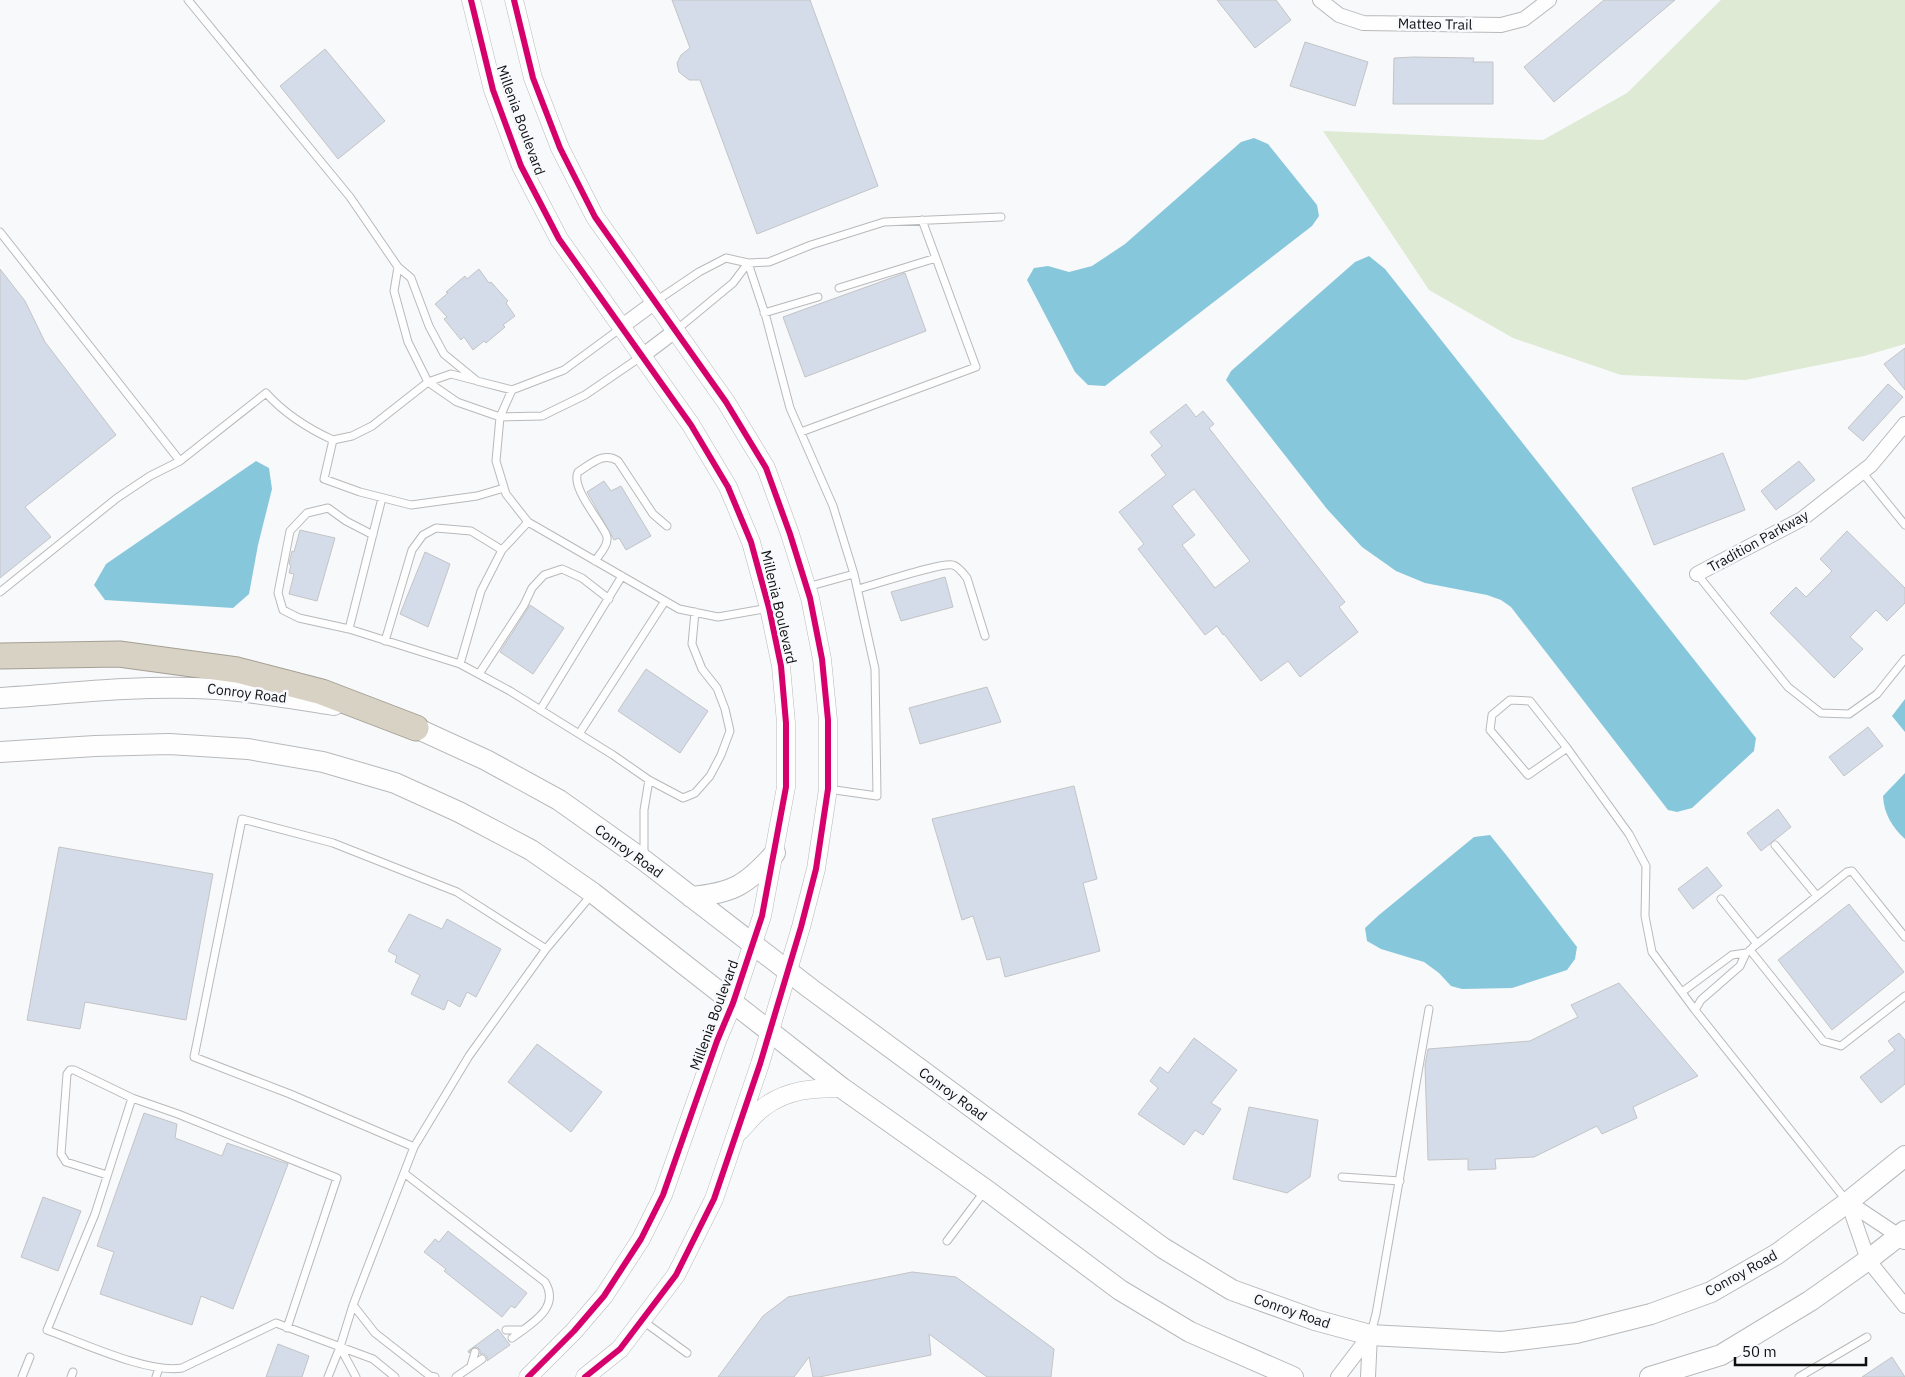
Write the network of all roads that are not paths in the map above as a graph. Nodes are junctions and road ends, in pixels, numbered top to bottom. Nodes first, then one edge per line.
1 (188, 0) edge
2 (471, 0) edge
3 (514, 0) edge
4 (1320, 0) edge
5 (1549, 0) edge
6 (1001, 217) dead end
7 (922, 220) junction
8 (0, 232) edge
9 (936, 258) junction
10 (748, 263) junction
11 (398, 267) junction
12 (839, 288) dead end
13 (818, 297) dead end
14 (655, 302) junction
15 (764, 313) junction
16 (621, 327) junction
17 (675, 331) junction
18 (642, 356) junction
19 (476, 381) junction
20 (428, 382) junction
21 (512, 390) junction
22 (500, 417) junction
23 (1905, 424) edge
24 (800, 432) junction
25 (333, 440) junction
26 (180, 460) junction
27 (1862, 472) junction
28 (504, 488) junction
29 (382, 498) junction
30 (528, 522) junction
31 (1905, 524) edge
32 (667, 526) dead end
33 (372, 535) junction
34 (502, 550) junction
35 (595, 561) junction
36 (854, 574) junction
37 (1697, 574) joint
38 (622, 576) junction
39 (807, 587) junction
40 (858, 589) junction
41 (0, 592) edge
42 (608, 599) junction
43 (665, 600) junction
44 (769, 608) junction
45 (695, 612) junction
46 (349, 629) junction
47 (985, 636) dead end
48 (385, 641) junction
49 (0, 656) edge
50 (1905, 659) edge
51 (460, 664) junction
52 (479, 674) junction
53 (0, 698) edge
54 (540, 710) junction
55 (416, 728) junction
56 (579, 734) junction
57 (1568, 748) junction
58 (0, 752) edge
59 (649, 780) junction
60 (828, 789) junction
61 (1776, 845) dead end
62 (775, 853) junction
63 (645, 861) junction
64 (593, 893) junction
65 (1817, 896) junction
66 (691, 897) junction
67 (1721, 899) dead end
68 (1905, 937) edge
69 (1757, 944) junction
70 (753, 945) junction
71 (546, 949) junction
72 (1748, 952) junction
73 (787, 971) junction
74 (1682, 992) junction
75 (1905, 996) edge
76 (733, 1003) junction
77 (1429, 1009) dead end
78 (1695, 1010) junction
79 (770, 1032) junction
80 (842, 1088) junction
81 (132, 1098) junction
82 (736, 1136) junction
83 (414, 1147) junction
84 (1905, 1156) edge
85 (404, 1173) junction
86 (107, 1175) junction
87 (1342, 1177) dead end
88 (1400, 1182) junction
89 (985, 1190) junction
90 (1848, 1202) junction
91 (1903, 1237) edge
92 (947, 1242) dead end
93 (1868, 1260) junction
94 (353, 1305) junction
95 (1905, 1306) edge
96 (643, 1321) junction
97 (287, 1328) junction
98 (506, 1330) dead end
99 (523, 1330) junction
100 (1370, 1335) junction
101 (1867, 1337) dead end
102 (512, 1338) dead end
103 (340, 1347) junction
104 (475, 1352) dead end
105 (687, 1353) dead end
106 (30, 1357) dead end
107 (482, 1359) dead end
108 (471, 1366) junction
109 (159, 1368) junction
110 (1657, 1376) edge
111 (22, 1377) edge
112 (156, 1377) edge
113 (328, 1377) edge
114 (356, 1377) edge
115 (395, 1377) edge
116 (435, 1377) edge
117 (456, 1377) edge
118 (528, 1377) edge
119 (585, 1377) edge
120 (1293, 1377) edge
121 (1338, 1377) edge
122 (1368, 1377) edge
123 (1799, 1377) edge

1 - 11 lane
2 - 16 street, Millenia Boulevard
3 - 14 street, Millenia Boulevard
4 - 5 street, Matteo Trail
6 - 7 lane
7 - 9 lane
7 - 10 lane
8 - 26 lane
9 - 12 lane
9 - 24 lane
10 - 14 lane
10 - 15 lane
10 - 17 lane
11 - 19 lane
11 - 20 lane
13 - 15 lane
14 - 16 street
14 - 17 street, Millenia Boulevard
15 - 24 lane
16 - 18 street, Millenia Boulevard
16 - 21 lane
17 - 18 street
17 - 39 street, Millenia Boulevard
18 - 22 lane
18 - 44 street, Millenia Boulevard
19 - 20 lane
19 - 21 lane
20 - 22 lane
20 - 25 lane
21 - 22 lane
22 - 28 lane
23 - 27 street, Tradition Parkway
24 - 36 lane
25 - 26 lane
25 - 29 lane
26 - 41 lane
27 - 31 lane
27 - 37 street, Tradition Parkway
28 - 29 lane
28 - 30 lane
29 - 33 lane
30 - 34 lane
30 - 35 lane
32 - 35 lane
33 - 46 lane
33 - 46 lane
34 - 48 lane
34 - 51 lane
35 - 38 lane
36 - 39 lane
36 - 40 lane
37 - 50 lane
38 - 42 lane
38 - 43 lane
39 - 60 street, Millenia Boulevard
40 - 47 lane
40 - 60 lane
42 - 52 lane
42 - 54 lane
43 - 45 lane
43 - 56 lane
44 - 45 lane
44 - 62 street, Millenia Boulevard
45 - 59 lane
46 - 48 lane
48 - 51 lane
49 - 55 highway
51 - 52 lane
52 - 54 lane
53 - 55 main road, Conroy Road
54 - 56 lane
55 - 63 main road, Conroy Road
56 - 59 lane
57 - 57 lane
57 - 74 lane
58 - 64 main road
59 - 63 lane
60 - 73 street, Millenia Boulevard
61 - 65 lane
62 - 66 main road
62 - 70 street, Millenia Boulevard
63 - 66 main road, Conroy Road
64 - 71 lane
64 - 76 main road
65 - 68 lane
65 - 69 lane
66 - 70 main road, Conroy Road
67 - 69 lane
69 - 72 lane
70 - 73 main road, Conroy Road
70 - 76 street, Millenia Boulevard
71 - 83 lane
71 - 83 lane
72 - 74 lane
72 - 75 lane
72 - 78 lane
73 - 79 street, Millenia Boulevard
73 - 100 main road, Conroy Road
74 - 78 lane
76 - 79 main road
76 - 118 street, Millenia Boulevard
77 - 88 lane
78 - 90 lane
79 - 80 main road
79 - 82 street, Millenia Boulevard
80 - 82 street
80 - 89 main road
81 - 86 lane
81 - 86 lane
81 - 97 lane
82 - 96 street, Millenia Boulevard
83 - 85 lane
84 - 90 main road, Conroy Road
85 - 94 lane
85 - 99 lane
86 - 109 lane
87 - 88 lane
88 - 100 lane
89 - 92 lane
89 - 120 main road
90 - 91 street
90 - 93 street
90 - 100 main road, Conroy Road
91 - 93 main road
93 - 95 street
93 - 110 main road
94 - 103 lane
94 - 116 lane
96 - 105 lane
96 - 119 street, Millenia Boulevard
97 - 103 lane
97 - 109 lane
98 - 99 lane
99 - 102 lane
100 - 121 street
100 - 122 street
101 - 123 lane
103 - 113 lane
103 - 114 lane
103 - 115 lane
104 - 108 lane
106 - 111 lane
107 - 108 lane
108 - 117 lane
109 - 112 lane

